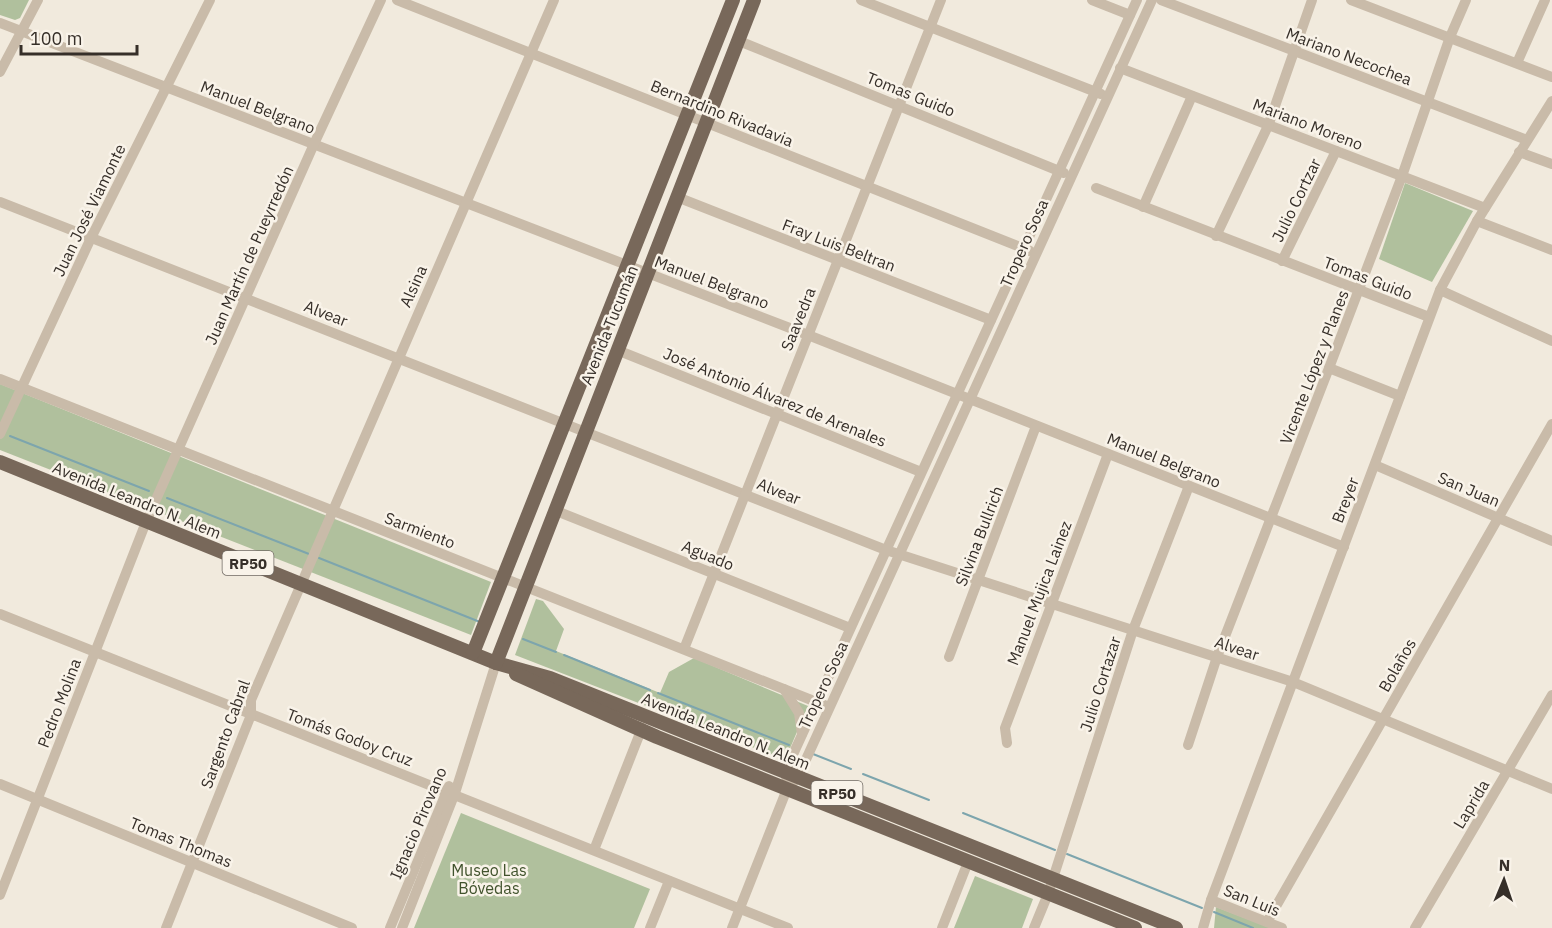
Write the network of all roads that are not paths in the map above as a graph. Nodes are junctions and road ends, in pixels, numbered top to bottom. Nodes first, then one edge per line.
1 (38, 0) edge
2 (210, 0) edge
3 (381, 0) edge
4 (397, 0) edge
5 (554, 0) edge
6 (733, 0) edge
7 (754, 0) edge
8 (861, 0) edge
9 (941, 0) edge
10 (1092, 0) edge
11 (1137, 0) edge
12 (1152, 0) edge
13 (1161, 0) edge
14 (1312, 0) edge
15 (1351, 0) edge
16 (1466, 0) edge
17 (1545, 0) edge
18 (1130, 15) junction
19 (0, 23) edge
20 (930, 27) junction
21 (22, 31) junction
22 (1449, 37) junction
23 (739, 41) junction
24 (1294, 52) junction
25 (531, 54) junction
26 (1516, 63) junction
27 (1120, 68) junction
28 (0, 72) edge
29 (1552, 77) edge
30 (166, 88) junction
31 (1095, 92) junction
32 (1192, 96) junction
33 (1107, 97) junction
34 (1552, 101) edge
35 (1427, 102) junction
36 (899, 105) junction
37 (688, 115) junction
38 (706, 123) junction
39 (1268, 126) junction
40 (1527, 140) junction
41 (314, 144) junction
42 (1336, 151) junction
43 (1520, 152) junction
44 (1552, 164) edge
45 (1059, 171) junction
46 (1071, 176) junction
47 (1402, 176) junction
48 (867, 186) junction
49 (1096, 188) dead end
50 (677, 197) junction
51 (0, 202) edge
52 (466, 202) junction
53 (1143, 207) junction
54 (1485, 208) junction
55 (1477, 221) junction
56 (1216, 236) junction
57 (92, 238) junction
58 (1024, 248) junction
59 (1552, 250) edge
60 (1036, 253) junction
61 (837, 260) junction
62 (1282, 261) junction
63 (628, 265) junction
64 (647, 273) junction
65 (1440, 290) junction
66 (1359, 291) junction
67 (247, 298) junction
68 (1428, 317) junction
69 (991, 320) junction
70 (808, 335) junction
71 (1552, 341) edge
72 (617, 350) junction
73 (398, 357) junction
74 (1329, 368) junction
75 (0, 379) edge
76 (20, 387) junction
77 (957, 395) junction
78 (1400, 396) junction
79 (969, 399) junction
80 (776, 414) junction
81 (564, 423) junction
82 (1552, 424) edge
83 (1036, 426) junction
84 (585, 430) junction
85 (0, 434) edge
86 (178, 450) junction
87 (1108, 454) junction
88 (0, 462) edge
89 (1375, 465) junction
90 (921, 472) junction
91 (1190, 486) junction
92 (745, 494) junction
93 (554, 510) junction
94 (332, 512) junction
95 (1499, 518) junction
96 (1272, 519) junction
97 (146, 522) junction
98 (1552, 541) edge
99 (1344, 547) junction
100 (886, 550) junction
101 (900, 555) junction
102 (713, 574) junction
103 (502, 579) junction
104 (978, 580) junction
105 (300, 584) junction
106 (524, 587) junction
107 (1050, 603) junction
108 (0, 614) edge
109 (850, 628) junction
110 (1133, 630) junction
111 (684, 649) junction
112 (94, 652) junction
113 (473, 653) junction
114 (949, 657) dead end
115 (1217, 657) junction
116 (496, 663) junction
117 (1293, 682) junction
118 (784, 689) junction
119 (1552, 695) edge
120 (817, 702) junction
121 (829, 707) junction
122 (251, 715) junction
123 (1383, 720) junction
124 (642, 728) junction
125 (802, 734) junction
126 (1006, 743) dead end
127 (1188, 745) dead end
128 (1508, 771) junction
129 (792, 775) junction
130 (0, 784) edge
131 (787, 789) junction
132 (1552, 789) edge
133 (451, 792) junction
134 (37, 800) junction
135 (594, 850) junction
136 (192, 862) junction
137 (968, 862) junction
138 (1053, 879) junction
139 (669, 881) junction
140 (1048, 894) junction
141 (0, 895) edge
142 (1211, 900) junction
143 (740, 909) junction
144 (1267, 922) junction
145 (166, 928) edge
146 (351, 928) edge
147 (390, 928) edge
148 (402, 928) edge
149 (650, 928) edge
150 (732, 928) edge
151 (788, 928) edge
152 (942, 928) edge
153 (1034, 928) edge
154 (1135, 928) edge
155 (1176, 928) edge
156 (1203, 928) edge
157 (1282, 928) edge
158 (1415, 928) edge

1 - 21 street
2 - 30 street, Juan José Viamonte
3 - 41 street, Juan Martín de Pueyrredón
4 - 25 street, Bernardino Rivadavia
5 - 25 street, Alsina
6 - 37 main road, Avenida Tucumán
7 - 23 main road, Avenida Tucumán
8 - 20 street
9 - 20 street, Saavedra
10 - 18 street
11 - 18 street, Tropero Sosa
12 - 27 street, Tropero Sosa
13 - 24 street, Mariano Necochea
14 - 24 street
15 - 22 street
16 - 22 street, Vicente López y Planes
17 - 26 street
18 - 31 street, Tropero Sosa
19 - 21 street, Manuel Belgrano
20 - 31 street
20 - 36 street, Saavedra
21 - 28 street
21 - 30 street, Manuel Belgrano
22 - 26 street
22 - 35 street, Vicente López y Planes
23 - 36 street, Tomas Guido
23 - 38 main road, Avenida Tucumán
24 - 35 street, Mariano Necochea
24 - 39 street
25 - 37 street, Bernardino Rivadavia
25 - 52 street, Alsina
26 - 29 street
27 - 32 street, Mariano Moreno
27 - 33 street, Tropero Sosa
30 - 41 street, Manuel Belgrano
30 - 57 street, Juan José Viamonte
31 - 33 street
31 - 45 street, Tropero Sosa
32 - 39 street, Mariano Moreno
32 - 53 street
33 - 46 street, Tropero Sosa
34 - 40 street, Breyer
35 - 40 street, Mariano Necochea
35 - 47 street, Vicente López y Planes
36 - 45 street, Tomas Guido
36 - 48 street, Saavedra
37 - 38 street, Bernardino Rivadavia
37 - 63 main road, Avenida Tucumán
38 - 48 street, Bernardino Rivadavia
38 - 50 main road, Avenida Tucumán
39 - 42 street, Mariano Moreno
39 - 56 street
40 - 43 street, Breyer
41 - 52 street, Manuel Belgrano
41 - 67 street, Juan Martín de Pueyrredón
42 - 47 street, Mariano Moreno
42 - 62 street, Julio Cortzar
43 - 44 street
43 - 54 street, Breyer
45 - 46 street, Tomas Guido
45 - 58 street, Tropero Sosa
46 - 60 street, Tropero Sosa
47 - 54 street, Mariano Moreno
47 - 66 street, Vicente López y Planes
48 - 58 street, Bernardino Rivadavia
48 - 61 street, Saavedra
49 - 53 street, Tomas Guido
50 - 61 street, Fray Luis Beltran
50 - 64 main road, Avenida Tucumán
51 - 57 street, Alvear
52 - 63 street, Manuel Belgrano
52 - 73 street, Alsina
53 - 56 street, Tomas Guido
54 - 55 street, Breyer
55 - 59 street
55 - 65 street, Breyer
56 - 62 street, Tomas Guido
57 - 67 street, Alvear
57 - 76 street, Juan José Viamonte
58 - 60 street, Bernardino Rivadavia
58 - 69 street, Tropero Sosa
60 - 79 street, Tropero Sosa
61 - 69 street, Fray Luis Beltran
61 - 70 street, Saavedra
62 - 66 street, Tomas Guido
63 - 64 street, Manuel Belgrano
63 - 81 main road, Avenida Tucumán
64 - 70 street, Manuel Belgrano
64 - 72 main road, Avenida Tucumán
65 - 68 street, Breyer
65 - 71 street
66 - 68 street, Tomas Guido
66 - 74 street, Vicente López y Planes
67 - 73 street, Alvear
67 - 86 street, Juan Martín de Pueyrredón
68 - 78 street, Breyer
69 - 77 street, Tropero Sosa
70 - 77 street, Manuel Belgrano
70 - 80 street, Saavedra
72 - 80 street, José Antonio Álvarez de Arenales
72 - 84 main road, Avenida Tucumán
73 - 81 street, Alvear
73 - 94 street, Alsina
74 - 78 street
74 - 96 street, Vicente López y Planes
75 - 76 street, Sarmiento
76 - 85 street, Juan José Viamonte
76 - 86 street, Sarmiento
77 - 79 street, Manuel Belgrano
77 - 90 street, Tropero Sosa
78 - 89 street, Breyer
79 - 83 street, Manuel Belgrano
79 - 101 street, Tropero Sosa
80 - 90 street, José Antonio Álvarez de Arenales
80 - 92 street, Saavedra
81 - 84 street, Alvear
81 - 103 main road, Avenida Tucumán
82 - 95 street, Bolaños
83 - 87 street, Manuel Belgrano
83 - 104 street, Silvina Bullrich
84 - 92 street, Alvear
84 - 93 main road, Avenida Tucumán
86 - 94 street, Sarmiento
86 - 97 street, Juan Martín de Pueyrredón
87 - 91 street, Manuel Belgrano
87 - 107 street, Manuel Mujica Lainez
88 - 97 main road, Avenida Leandro N. Alem / RP50
89 - 95 street, San Juan
89 - 99 street, Breyer
90 - 100 street, Tropero Sosa
91 - 96 street, Manuel Belgrano
91 - 110 street, Julio Cortazar
92 - 100 street, Alvear
92 - 102 street, Saavedra
93 - 102 street, Aguado
93 - 106 main road, Avenida Tucumán
94 - 103 street, Sarmiento
94 - 105 street, Alsina
95 - 98 street, San Juan
95 - 123 street, Bolaños
96 - 99 street, Manuel Belgrano
96 - 115 street, Vicente López y Planes
97 - 105 main road, Avenida Leandro N. Alem / RP50
97 - 112 street, Pedro Molina
99 - 117 street, Breyer
100 - 101 street, Alvear
100 - 109 street, Tropero Sosa
101 - 104 street, Alvear
101 - 121 street, Tropero Sosa
102 - 109 street, Aguado
102 - 111 street, Saavedra
103 - 106 street, Sarmiento
103 - 113 main road, Avenida Tucumán
104 - 107 street, Alvear
104 - 114 street, Silvina Bullrich
105 - 113 main road, Avenida Leandro N. Alem / RP50
105 - 122 street, Sargento Cabral
106 - 111 street, Sarmiento
106 - 116 main road, Avenida Tucumán
107 - 110 street, Alvear
107 - 126 street, Manuel Mujica Lainez
108 - 112 street, Tomás Godoy Cruz
109 - 120 street, Tropero Sosa
110 - 115 street, Alvear
110 - 138 street, Julio Cortazar
111 - 118 street, Sarmiento
112 - 122 street, Tomás Godoy Cruz
112 - 134 street, Pedro Molina
113 - 116 main road, Avenida Leandro N. Alem / RP50
115 - 117 street, Alvear
115 - 127 street, Vicente López y Planes
116 - 124 main road, Avenida Leandro N. Alem / RP50
116 - 129 main road, Avenida Leandro N. Alem / RP50
116 - 133 street, Ignacio Pirovano
117 - 123 street, Alvear
117 - 142 street, Breyer
118 - 120 street, Sarmiento
118 - 125 street
119 - 128 street, Laprida
120 - 121 street, Sarmiento
120 - 125 street, Tropero Sosa
121 - 129 street, Tropero Sosa
122 - 133 street, Tomás Godoy Cruz
122 - 136 street, Sargento Cabral
123 - 128 street, Alvear
123 - 144 street, Bolaños
124 - 131 main road, Avenida Leandro N. Alem / RP50
124 - 135 street
125 - 129 street, Tropero Sosa
128 - 132 street, Alvear
128 - 158 street, Laprida
129 - 131 street, Tropero Sosa
129 - 138 main road, Avenida Leandro N. Alem / RP50
130 - 134 street, Tomas Thomas
131 - 137 main road, Avenida Leandro N. Alem / RP50
131 - 143 street
133 - 135 street, Tomás Godoy Cruz
133 - 147 street, Ignacio Pirovano
133 - 148 street, Ignacio Pirovano
134 - 136 street, Tomas Thomas
134 - 141 street, Pedro Molina
135 - 139 street, Tomás Godoy Cruz
136 - 145 street, Sargento Cabral
136 - 146 street, Tomas Thomas
137 - 140 main road, Avenida Leandro N. Alem / RP50
137 - 152 street
138 - 140 street, Julio Cortazar
138 - 155 main road, Avenida Leandro N. Alem / RP50
139 - 143 street, Tomás Godoy Cruz
139 - 149 street
140 - 153 street, Julio Cortazar
140 - 154 main road, Avenida Leandro N. Alem / RP50
142 - 144 street, San Luis
142 - 156 street, Breyer
143 - 150 street
143 - 151 street, Tomás Godoy Cruz
144 - 157 street, San Luis

